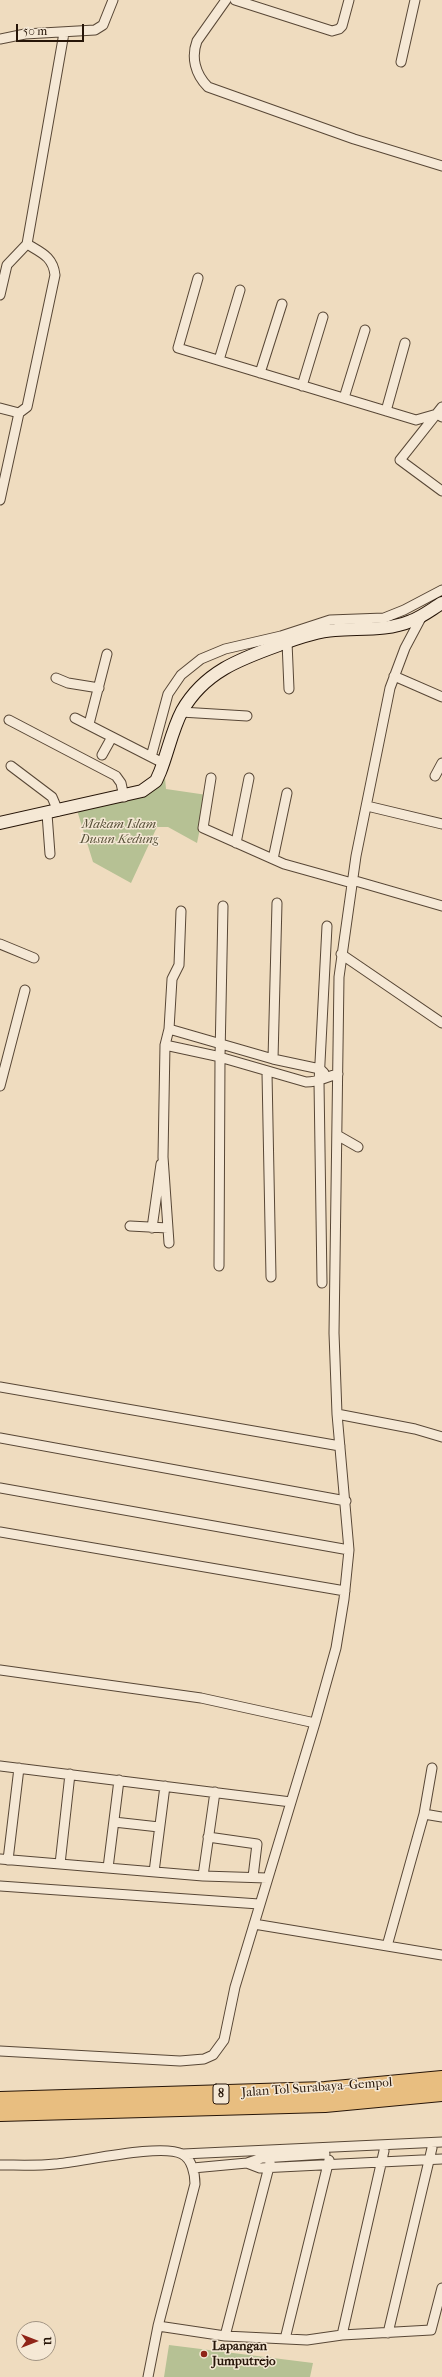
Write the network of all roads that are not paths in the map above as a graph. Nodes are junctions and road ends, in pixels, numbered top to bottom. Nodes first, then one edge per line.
1 (113, 0) edge
2 (226, 0) edge
3 (235, 0) edge
4 (349, 0) edge
5 (415, 0) edge
6 (64, 33) junction
7 (0, 40) edge
8 (401, 62) dead end
9 (442, 166) edge
10 (27, 244) junction
11 (198, 278) dead end
12 (240, 290) dead end
13 (0, 295) edge
14 (282, 304) dead end
15 (323, 317) dead end
16 (365, 330) dead end
17 (405, 343) dead end
18 (219, 360) junction
19 (260, 373) junction
20 (302, 386) junction
21 (344, 398) junction
22 (0, 408) edge
23 (386, 411) junction
24 (19, 413) junction
25 (440, 413) edge
26 (442, 491) edge
27 (0, 500) edge
28 (442, 590) edge
29 (442, 603) edge
30 (424, 614) junction
31 (357, 623) junction
32 (287, 642) junction
33 (107, 654) dead end
34 (394, 676) junction
35 (56, 678) dead end
36 (99, 688) junction
37 (289, 689) dead end
38 (442, 697) edge
39 (181, 712) junction
40 (247, 716) dead end
41 (75, 718) dead end
42 (10, 720) dead end
43 (89, 724) junction
44 (112, 737) junction
45 (102, 756) dead end
46 (157, 760) junction
47 (442, 763) edge
48 (11, 766) dead end
49 (435, 776) dead end
50 (211, 778) dead end
51 (249, 778) dead end
52 (123, 792) junction
53 (287, 793) dead end
54 (367, 806) junction
55 (54, 807) junction
56 (0, 823) edge
57 (442, 824) edge
58 (236, 843) junction
59 (50, 854) dead end
60 (274, 859) junction
61 (352, 881) junction
62 (277, 903) dead end
63 (223, 906) dead end
64 (442, 906) edge
65 (181, 911) dead end
66 (327, 926) dead end
67 (0, 944) edge
68 (341, 954) junction
69 (34, 958) dead end
70 (25, 990) dead end
71 (442, 1023) edge
72 (169, 1029) junction
73 (221, 1043) junction
74 (164, 1044) junction
75 (220, 1057) junction
76 (273, 1059) junction
77 (320, 1069) junction
78 (267, 1073) junction
79 (338, 1074) junction
80 (328, 1076) junction
81 (319, 1082) junction
82 (0, 1086) edge
83 (337, 1135) junction
84 (358, 1147) dead end
85 (163, 1157) junction
86 (130, 1226) dead end
87 (152, 1228) junction
88 (168, 1228) junction
89 (169, 1243) dead end
90 (219, 1266) dead end
91 (271, 1276) dead end
92 (322, 1283) dead end
93 (0, 1387) edge
94 (337, 1414) junction
95 (442, 1437) edge
96 (0, 1438) edge
97 (340, 1446) junction
98 (0, 1488) edge
99 (346, 1501) junction
100 (0, 1532) edge
101 (349, 1550) junction
102 (345, 1591) junction
103 (0, 1670) edge
104 (315, 1723) junction
105 (0, 1766) edge
106 (18, 1768) junction
107 (432, 1768) dead end
108 (70, 1774) junction
109 (119, 1780) junction
110 (164, 1786) junction
111 (215, 1792) junction
112 (291, 1802) junction
113 (424, 1814) junction
114 (442, 1817) edge
115 (114, 1822) junction
116 (159, 1827) junction
117 (208, 1837) junction
118 (4, 1859) edge
119 (60, 1864) junction
120 (108, 1868) junction
121 (154, 1872) junction
122 (203, 1876) junction
123 (253, 1877) junction
124 (267, 1878) junction
125 (0, 1886) edge
126 (259, 1904) junction
127 (254, 1924) junction
128 (387, 1946) junction
129 (442, 1955) edge
130 (0, 2051) edge
131 (442, 2078) edge
132 (442, 2093) edge
133 (0, 2100) edge
134 (0, 2113) edge
135 (442, 2142) edge
136 (432, 2148) junction
137 (442, 2148) edge
138 (384, 2151) junction
139 (183, 2154) junction
140 (330, 2154) junction
141 (271, 2158) junction
142 (442, 2158) edge
143 (430, 2159) junction
144 (383, 2162) junction
145 (247, 2163) junction
146 (328, 2164) junction
147 (0, 2165) edge
148 (268, 2167) junction
149 (193, 2168) junction
150 (442, 2288) edge
151 (158, 2326) junction
152 (388, 2333) junction
153 (342, 2335) junction
154 (225, 2336) junction
155 (285, 2339) junction
156 (148, 2377) edge

1 - 6 street
2 - 9 street
3 - 4 street
5 - 8 street
6 - 7 street
6 - 10 street
10 - 13 street
10 - 24 street
11 - 18 street
12 - 18 street
14 - 19 street
15 - 20 street
16 - 21 street
17 - 23 street
18 - 19 street
19 - 20 street
20 - 21 street
21 - 23 street
22 - 24 street
23 - 25 street
24 - 27 street
25 - 26 street
28 - 31 street
29 - 30 main road
30 - 31 main road
30 - 34 street
31 - 32 main road
31 - 46 street
32 - 37 street
32 - 39 main road
33 - 36 street
34 - 38 street
34 - 54 street
35 - 36 street
36 - 43 street
39 - 40 street
39 - 46 main road
41 - 43 street
42 - 52 street
43 - 44 street
44 - 45 street
44 - 46 street
46 - 52 main road
47 - 49 street
48 - 55 street
50 - 58 street
51 - 58 street
52 - 55 main road
53 - 60 street
54 - 57 street
54 - 61 street
55 - 56 main road
55 - 59 street
58 - 60 street
60 - 61 street
61 - 64 street
61 - 68 street
62 - 76 street
63 - 73 street
65 - 72 street
66 - 77 street
67 - 69 street
68 - 71 street
68 - 79 street
70 - 82 street
72 - 73 street
72 - 74 street
73 - 75 street
73 - 76 street
74 - 75 street
74 - 85 street
75 - 78 street
75 - 90 street
76 - 77 street
77 - 80 street
77 - 81 street
78 - 81 street
78 - 91 street
79 - 80 street
79 - 83 street
80 - 81 street
81 - 92 street
83 - 84 street
83 - 94 street
85 - 87 street
85 - 88 street
86 - 87 street
87 - 88 street
88 - 89 street
93 - 97 street
94 - 95 street
94 - 97 street
96 - 99 street
97 - 99 street
98 - 101 street
99 - 101 street
100 - 102 street
101 - 102 street
102 - 104 street
103 - 104 street
104 - 112 street
105 - 106 street
106 - 108 street
106 - 118 street
107 - 113 street
108 - 109 street
108 - 119 street
109 - 110 street
109 - 115 street
110 - 111 street
110 - 116 street
111 - 112 street
111 - 117 street
112 - 124 street
113 - 114 street
113 - 128 street
115 - 116 street
115 - 120 street
116 - 121 street
117 - 122 street
117 - 123 street
118 - 119 street
119 - 120 street
120 - 121 street
121 - 122 street
122 - 123 street
123 - 124 street
124 - 126 street
125 - 126 street
126 - 127 street
127 - 128 street
127 - 130 street
128 - 129 street
131 - 133 highway, Jalan Tol Surabaya–Gempol / 8
132 - 134 highway, Jalan Tol Surabaya–Gempol / 8
135 - 139 street
136 - 137 street
136 - 138 street
136 - 143 street
138 - 140 street
138 - 144 street
139 - 147 street
139 - 149 street
140 - 141 street
140 - 146 street
141 - 145 street
141 - 148 street
142 - 143 street
143 - 144 street
143 - 152 street
144 - 146 street
144 - 153 street
145 - 148 street
145 - 149 street
146 - 148 street
146 - 155 street
148 - 154 street
149 - 151 street
150 - 152 street
151 - 154 street
151 - 156 street
152 - 153 street
153 - 155 street
154 - 155 street

